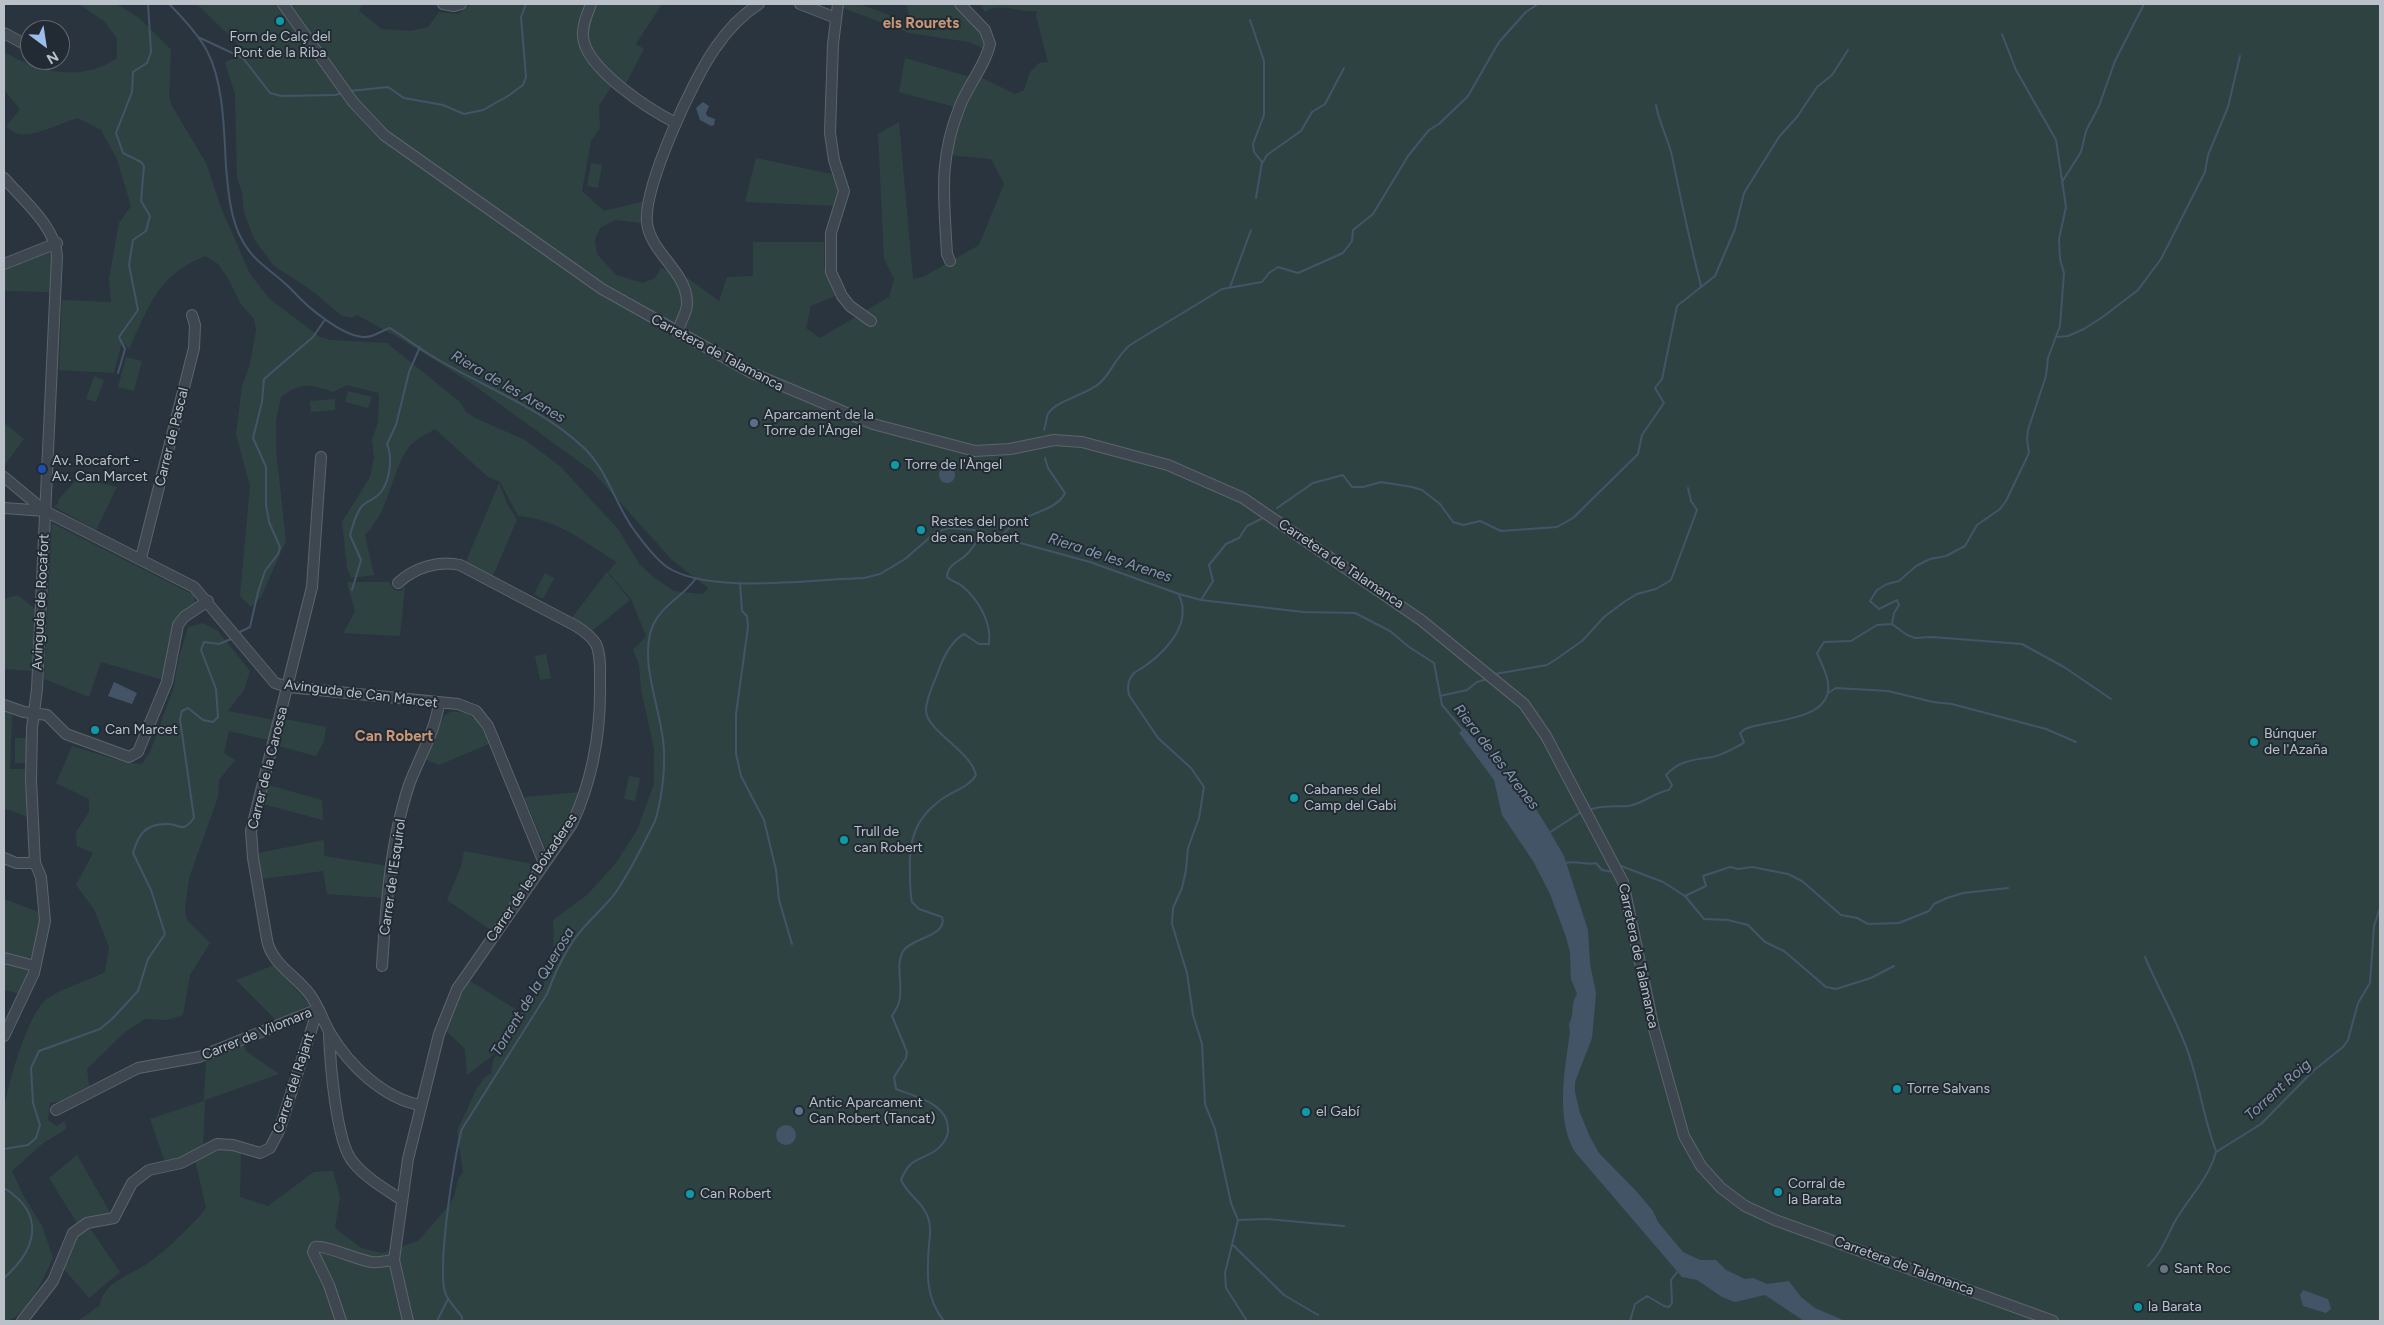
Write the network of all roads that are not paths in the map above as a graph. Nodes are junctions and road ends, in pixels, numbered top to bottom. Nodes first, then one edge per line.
1 (283, 4) edge
2 (443, 4) edge
3 (461, 4) edge
4 (592, 4) edge
5 (759, 4) edge
6 (800, 4) edge
7 (838, 4) edge
8 (960, 4) edge
9 (836, 18) junction
10 (4, 33) edge
11 (20, 42) edge
12 (676, 122) junction
13 (4, 178) edge
14 (57, 243) junction
15 (950, 261) dead end
16 (4, 264) edge
17 (192, 315) dead end
18 (871, 321) dead end
19 (678, 333) junction
20 (322, 456) dead end
21 (4, 477) edge
22 (4, 508) edge
23 (45, 511) junction
24 (141, 558) junction
25 (398, 583) dead end
26 (208, 601) junction
27 (288, 687) junction
28 (439, 703) junction
29 (4, 705) edge
30 (34, 713) junction
31 (4, 858) edge
32 (35, 863) junction
33 (544, 863) junction
34 (4, 958) edge
35 (36, 966) junction
36 (382, 966) dead end
37 (318, 1009) junction
38 (329, 1032) junction
39 (4, 1036) edge
40 (420, 1105) junction
41 (56, 1110) dead end
42 (402, 1200) junction
43 (394, 1260) junction
44 (22, 1321) edge
45 (341, 1321) edge
46 (408, 1321) edge
47 (2053, 1321) edge

1 - 19 street, Carretera de Talamanca
2 - 3 street
4 - 12 street
5 - 12 street
6 - 9 street
7 - 9 street
8 - 15 street
9 - 18 street
10 - 11 street
12 - 19 street
13 - 14 street
14 - 16 street
14 - 23 street, Avinguda de Rocafort
17 - 24 street, Carrer de Pascal
19 - 47 street, Carretera de Talamanca
20 - 27 street, Carrer de la Carossa
21 - 23 street, Avinguda de Can Marcet
22 - 23 street
23 - 24 street, Avinguda de Can Marcet
23 - 30 street, Avinguda de Rocafort
24 - 26 street, Avinguda de Can Marcet
25 - 33 street, Carrer de les Boixaderes
26 - 27 street, Avinguda de Can Marcet
26 - 30 street
27 - 28 street, Avinguda de Can Marcet
27 - 37 street, Carrer de la Carossa
28 - 33 street, Avinguda de Can Marcet
28 - 36 street, Carrer de l'Esquirol
29 - 30 street
30 - 32 street, Avinguda de Rocafort
31 - 32 street
32 - 35 street, Avinguda de Rocafort
33 - 40 street, Carrer de les Boixaderes
34 - 35 street
35 - 39 street, Avinguda de Rocafort
37 - 38 street, Carrer de la Carossa
37 - 41 street, Carrer de Vilomara
37 - 44 street, Carrer del Rajant
38 - 40 street, Carrer de la Carossa
38 - 42 street
40 - 42 street, Carrer de les Boixaderes
42 - 43 street, Carrer de les Boixaderes
43 - 45 street
43 - 46 street, Carrer de les Boixaderes

